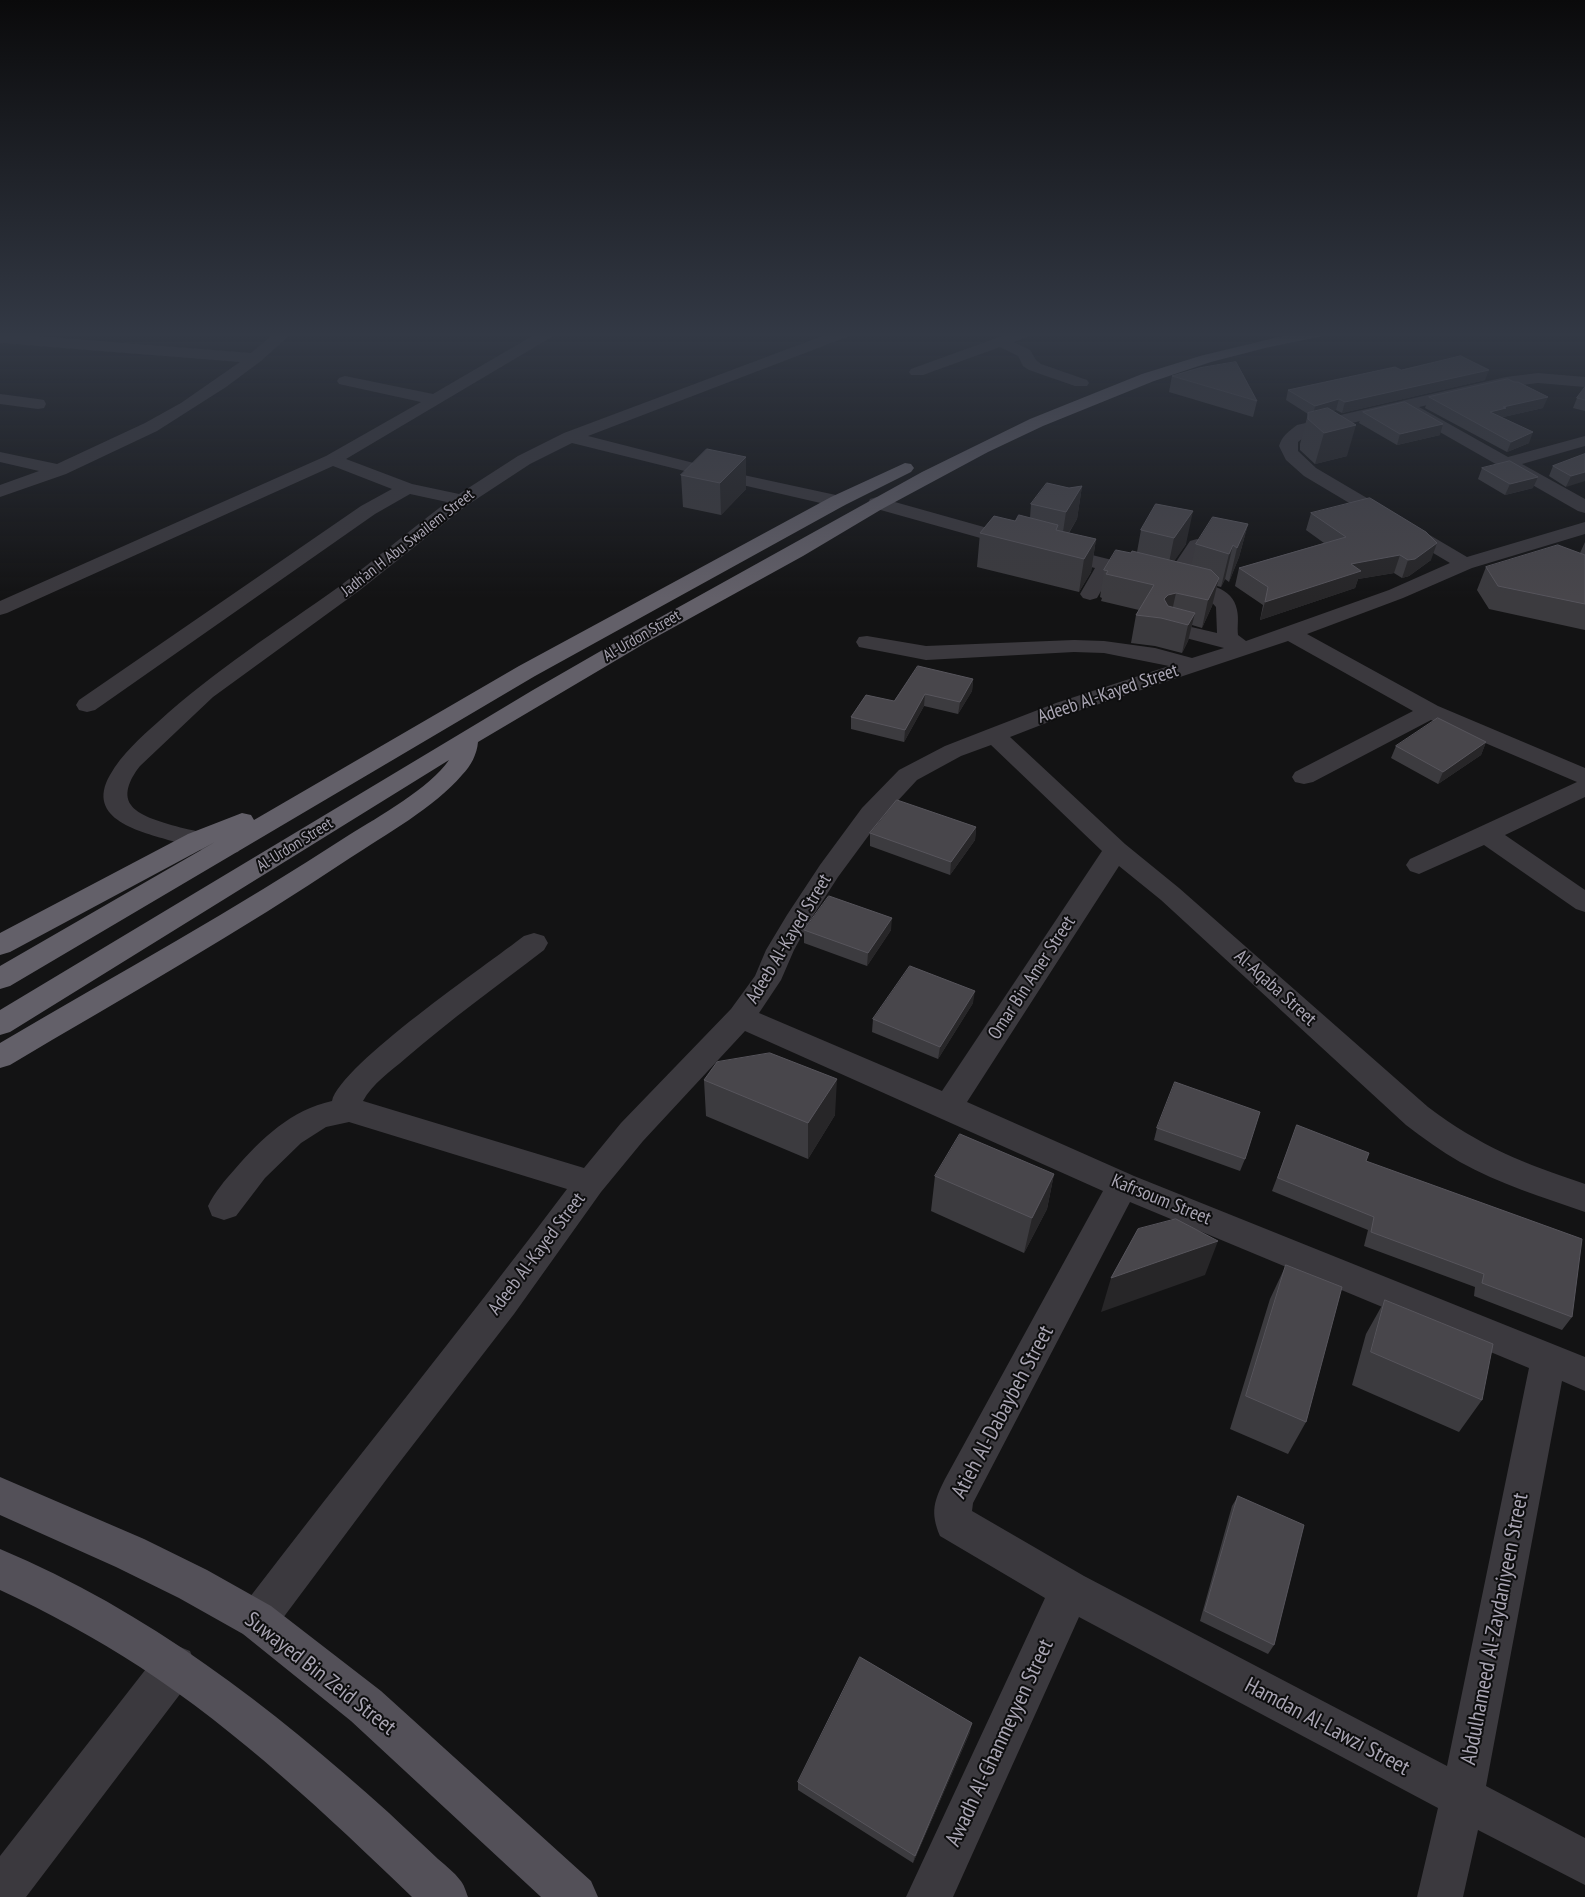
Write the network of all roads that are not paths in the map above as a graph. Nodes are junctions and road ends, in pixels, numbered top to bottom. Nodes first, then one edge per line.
1 (163, 421) edge
2 (400, 421) edge
3 (616, 421) edge
4 (1037, 421) edge
5 (1339, 421) edge
6 (1432, 421) edge
7 (570, 438) junction
8 (1585, 441) edge
9 (0, 457) edge
10 (332, 460) junction
11 (921, 460) dead end
12 (1506, 462) junction
13 (60, 470) junction
14 (407, 488) junction
15 (0, 491) edge
16 (462, 500) junction
17 (838, 501) junction
18 (877, 504) junction
19 (1585, 507) edge
20 (1585, 528) edge
21 (1197, 545) edge
22 (1107, 564) junction
23 (1465, 564) junction
24 (1174, 581) junction
25 (1090, 594) dead end
26 (0, 609) edge
27 (1170, 628) edge
28 (1290, 633) junction
29 (867, 642) dead end
30 (1238, 645) junction
31 (1191, 665) junction
32 (87, 705) dead end
33 (1430, 711) junction
34 (994, 735) junction
35 (467, 738) junction
36 (399, 746) junction
37 (1304, 777) dead end
38 (1585, 777) edge
39 (1585, 788) edge
40 (1487, 834) junction
41 (197, 840) junction
42 (229, 846) junction
43 (1116, 850) junction
44 (1419, 865) dead end
45 (1585, 903) edge
46 (534, 943) dead end
47 (0, 945) edge
48 (0, 979) edge
49 (741, 1017) junction
50 (0, 1024) edge
51 (0, 1057) edge
52 (948, 1107) junction
53 (350, 1110) junction
54 (590, 1183) junction
55 (1123, 1186) junction
56 (1585, 1198) edge
57 (224, 1206) dead end
58 (1548, 1360) junction
59 (1585, 1374) edge
60 (0, 1496) edge
61 (0, 1569) edge
62 (1070, 1590) junction
63 (257, 1620) junction
64 (174, 1666) junction
65 (1462, 1799) junction
66 (1585, 1862) edge
67 (0, 1893) edge
68 (445, 1897) edge
69 (575, 1897) edge
70 (929, 1897) edge
71 (1440, 1897) edge

1 - 13 street
2 - 10 street
3 - 7 street, Jadh‘an H Abu Swailem Street
4 - 18 highway, Al-Urdon Street
5 - 23 street
6 - 12 street
7 - 16 street, Jadh‘an H Abu Swailem Street
7 - 17 street
8 - 12 street
9 - 13 street
10 - 14 street
10 - 26 street
11 - 17 highway, Al-Urdon Street
12 - 19 street
13 - 15 street
14 - 16 street
14 - 32 street
16 - 41 street, Jadh‘an H Abu Swailem Street
17 - 36 highway, Al-Urdon Street
18 - 22 street
18 - 35 highway, Al-Urdon Street
20 - 23 street, Adeeb Al-Kayed Street
21 - 24 street
22 - 24 street
22 - 25 street
23 - 28 street, Adeeb Al-Kayed Street
24 - 30 street
27 - 30 street
28 - 30 street, Adeeb Al-Kayed Street
28 - 33 street
29 - 31 street
30 - 31 street, Adeeb Al-Kayed Street
31 - 34 street, Adeeb Al-Kayed Street
33 - 37 street
33 - 38 street
34 - 43 street, Al-Aqaba Street
34 - 49 street, Adeeb Al-Kayed Street
35 - 50 highway, Al-Urdon Street
35 - 51 highway
36 - 41 highway
36 - 42 highway, Al-Urdon Street
39 - 40 street
40 - 44 street
40 - 45 street
41 - 42 street, Jadh‘an H Abu Swailem Street
41 - 47 highway
42 - 48 highway, Al-Urdon Street
43 - 52 street, Omar Bin Amer Street
43 - 56 street, Al-Aqaba Street
46 - 53 street
49 - 52 street, Kafrsoum Street
49 - 54 street, Adeeb Al-Kayed Street
52 - 55 street, Kafrsoum Street
53 - 54 street
53 - 57 street
54 - 63 street, Adeeb Al-Kayed Street
55 - 58 street, Kafrsoum Street
55 - 62 street, Atieh Al-Dabaybeh Street
58 - 59 street, Kafrsoum Street
58 - 65 street, Abdulhameed Al-Zaydaniyeen Street
60 - 63 main road, Suwayed Bin Zeid Street
61 - 64 main road
62 - 65 street, Hamdan Al-Lawzi Street
62 - 70 street, Awadh Al-Ghanmeyyen Street
63 - 69 main road, Suwayed Bin Zeid Street
64 - 67 street
64 - 68 main road
65 - 66 street, Hamdan Al-Lawzi Street
65 - 71 street, Abdulhameed Al-Zaydaniyeen Street

